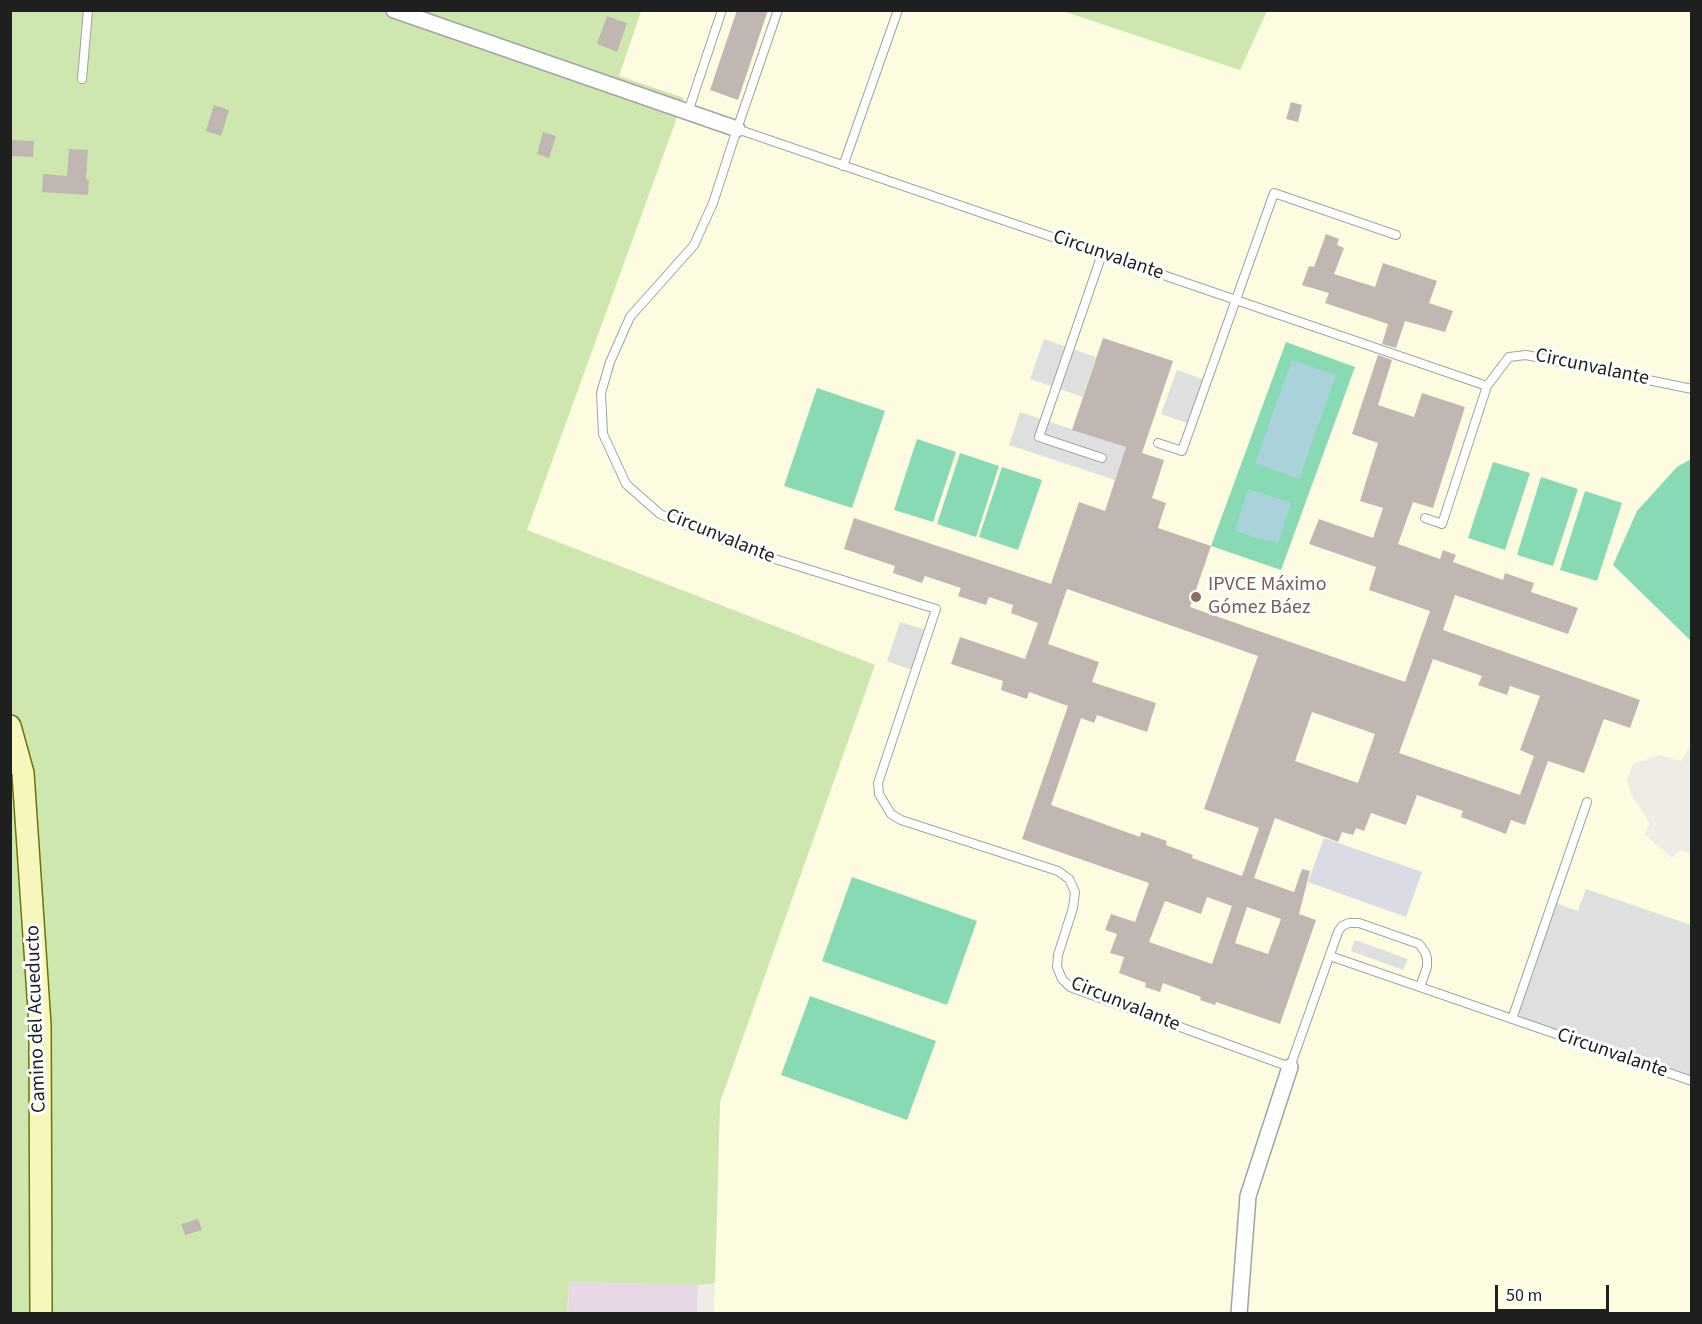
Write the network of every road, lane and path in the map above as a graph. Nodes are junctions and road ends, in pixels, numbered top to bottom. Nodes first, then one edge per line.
1 (88, 10) edge
2 (394, 10) edge
3 (722, 10) edge
4 (778, 10) edge
5 (898, 10) edge
6 (82, 79) dead end
7 (688, 112) junction
8 (736, 129) junction
9 (843, 166) junction
10 (1396, 235) dead end
11 (1102, 254) junction
12 (1236, 300) junction
13 (1487, 386) junction
14 (1692, 389) edge
15 (1158, 443) dead end
16 (1102, 458) dead end
17 (1425, 518) dead end
18 (10, 726) edge
19 (1587, 802) dead end
20 (1329, 956) junction
21 (1420, 987) junction
22 (1512, 1019) junction
23 (1290, 1067) junction
24 (1692, 1081) edge
25 (41, 1314) edge
26 (1239, 1314) edge

1 - 6 lane
2 - 7 street
3 - 7 lane
4 - 8 lane
5 - 9 lane
7 - 8 street
8 - 9 lane, Circunvalante
8 - 23 lane, Circunvalante
9 - 11 lane, Circunvalante
10 - 12 lane
11 - 12 lane, Circunvalante
11 - 16 lane
12 - 13 lane, Circunvalante
12 - 15 lane
13 - 14 lane, Circunvalante
13 - 17 lane
18 - 25 street, Camino del Acueducto
19 - 22 lane
20 - 21 lane, Circunvalante
20 - 21 lane
20 - 23 lane
21 - 22 lane, Circunvalante
22 - 24 lane, Circunvalante
23 - 26 street

